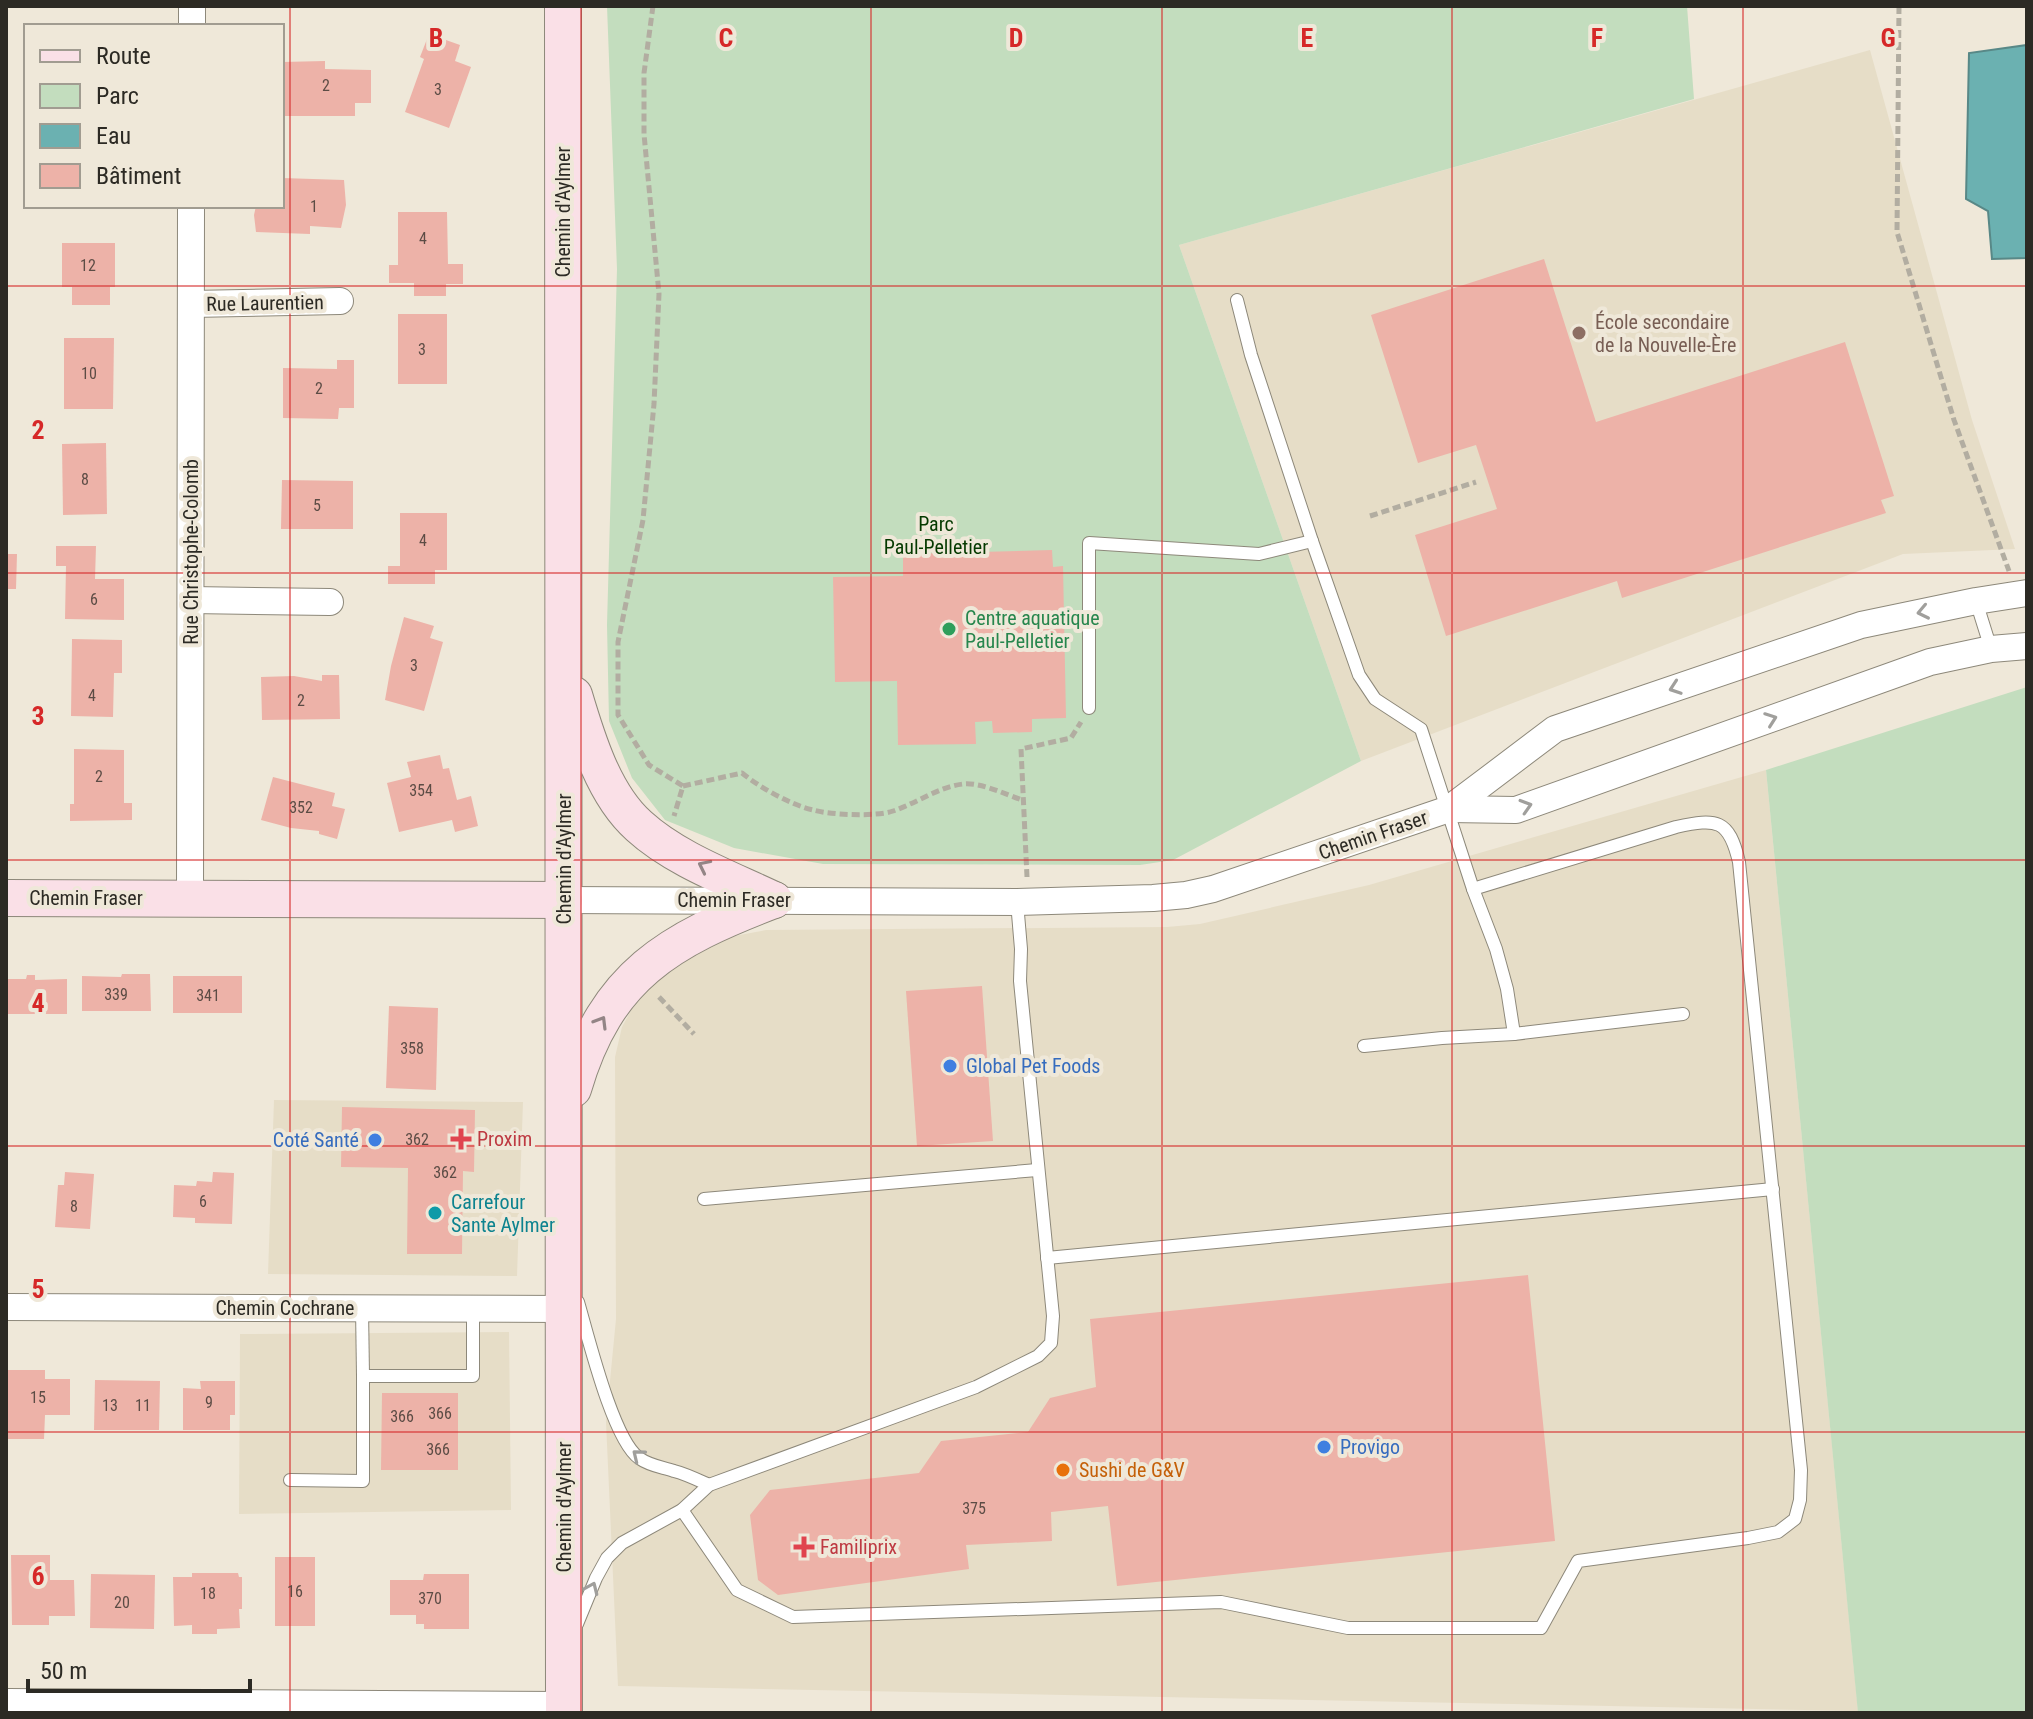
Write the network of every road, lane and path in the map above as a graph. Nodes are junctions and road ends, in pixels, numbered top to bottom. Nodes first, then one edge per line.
1 (563, 6) edge
2 (653, 6) edge
3 (1899, 6) edge
4 (191, 208) edge
5 (1237, 300) dead end
6 (340, 301) dead end
7 (191, 304) junction
8 (1476, 482) dead end
9 (1370, 516) dead end
10 (1312, 541) junction
11 (2022, 594) edge
12 (191, 600) junction
13 (1976, 601) junction
14 (330, 602) dead end
15 (2027, 646) edge
16 (1991, 649) junction
17 (563, 657) junction
18 (1089, 708) joint
19 (683, 786) junction
20 (1022, 800) junction
21 (1449, 809) junction
22 (671, 829) dead end
23 (1473, 889) junction
24 (6, 898) edge
25 (190, 899) junction
26 (564, 900) junction
27 (774, 900) junction
28 (1023, 902) junction
29 (654, 993) dead end
30 (1683, 1014) dead end
31 (694, 1034) dead end
32 (1514, 1034) junction
33 (1364, 1046) dead end
34 (564, 1121) junction
35 (1037, 1170) junction
36 (1773, 1189) junction
37 (704, 1199) dead end
38 (1047, 1258) junction
39 (564, 1259) junction
40 (6, 1307) edge
41 (362, 1308) junction
42 (473, 1308) junction
43 (564, 1309) junction
44 (363, 1376) junction
45 (290, 1480) dead end
46 (709, 1485) junction
47 (682, 1510) junction
48 (564, 1661) junction
49 (6, 1702) edge
50 (564, 1709) edge

1 - 17 main road, Chemin d'Aylmer
2 - 19 path
3 - 11 path
4 - 7 street, Rue Christophe-Colomb
5 - 10 lane
6 - 7 street, Rue Laurentien
7 - 12 street, Rue Christophe-Colomb
8 - 9 path
10 - 18 lane
10 - 21 lane
11 - 13 street, Chemin Fraser
12 - 14 street
12 - 25 street, Rue Christophe-Colomb
13 - 16 lane
13 -> 21 street, Chemin Fraser
15 - 16 street, Chemin Fraser
21 -> 16 street, Chemin Fraser
17 - 26 main road, Chemin d'Aylmer
27 -> 17 main road
18 - 20 path
19 - 20 path
19 - 22 path
20 - 28 path
21 - 23 lane
21 - 28 street, Chemin Fraser
23 - 32 lane
23 - 36 lane
24 - 25 main road, Chemin Fraser
25 - 26 main road, Chemin Fraser
26 - 27 street, Chemin Fraser
26 - 34 main road, Chemin d'Aylmer
27 - 28 street, Chemin Fraser
34 -> 27 main road
28 - 35 lane
29 - 31 path
30 - 32 lane
32 - 33 lane
34 - 39 main road, Chemin d'Aylmer
35 - 37 lane
35 - 38 lane
36 - 38 lane
36 - 47 lane
38 - 46 lane
39 - 43 main road, Chemin d'Aylmer
46 -> 39 lane
40 - 41 street, Chemin Cochrane
41 - 42 street, Chemin Cochrane
41 - 44 lane
42 - 43 street, Chemin Cochrane
42 - 44 lane
43 - 48 main road, Chemin d'Aylmer
44 - 45 lane
46 - 47 lane
48 -> 47 lane
48 - 50 main road, Chemin d'Aylmer
49 - 50 street

